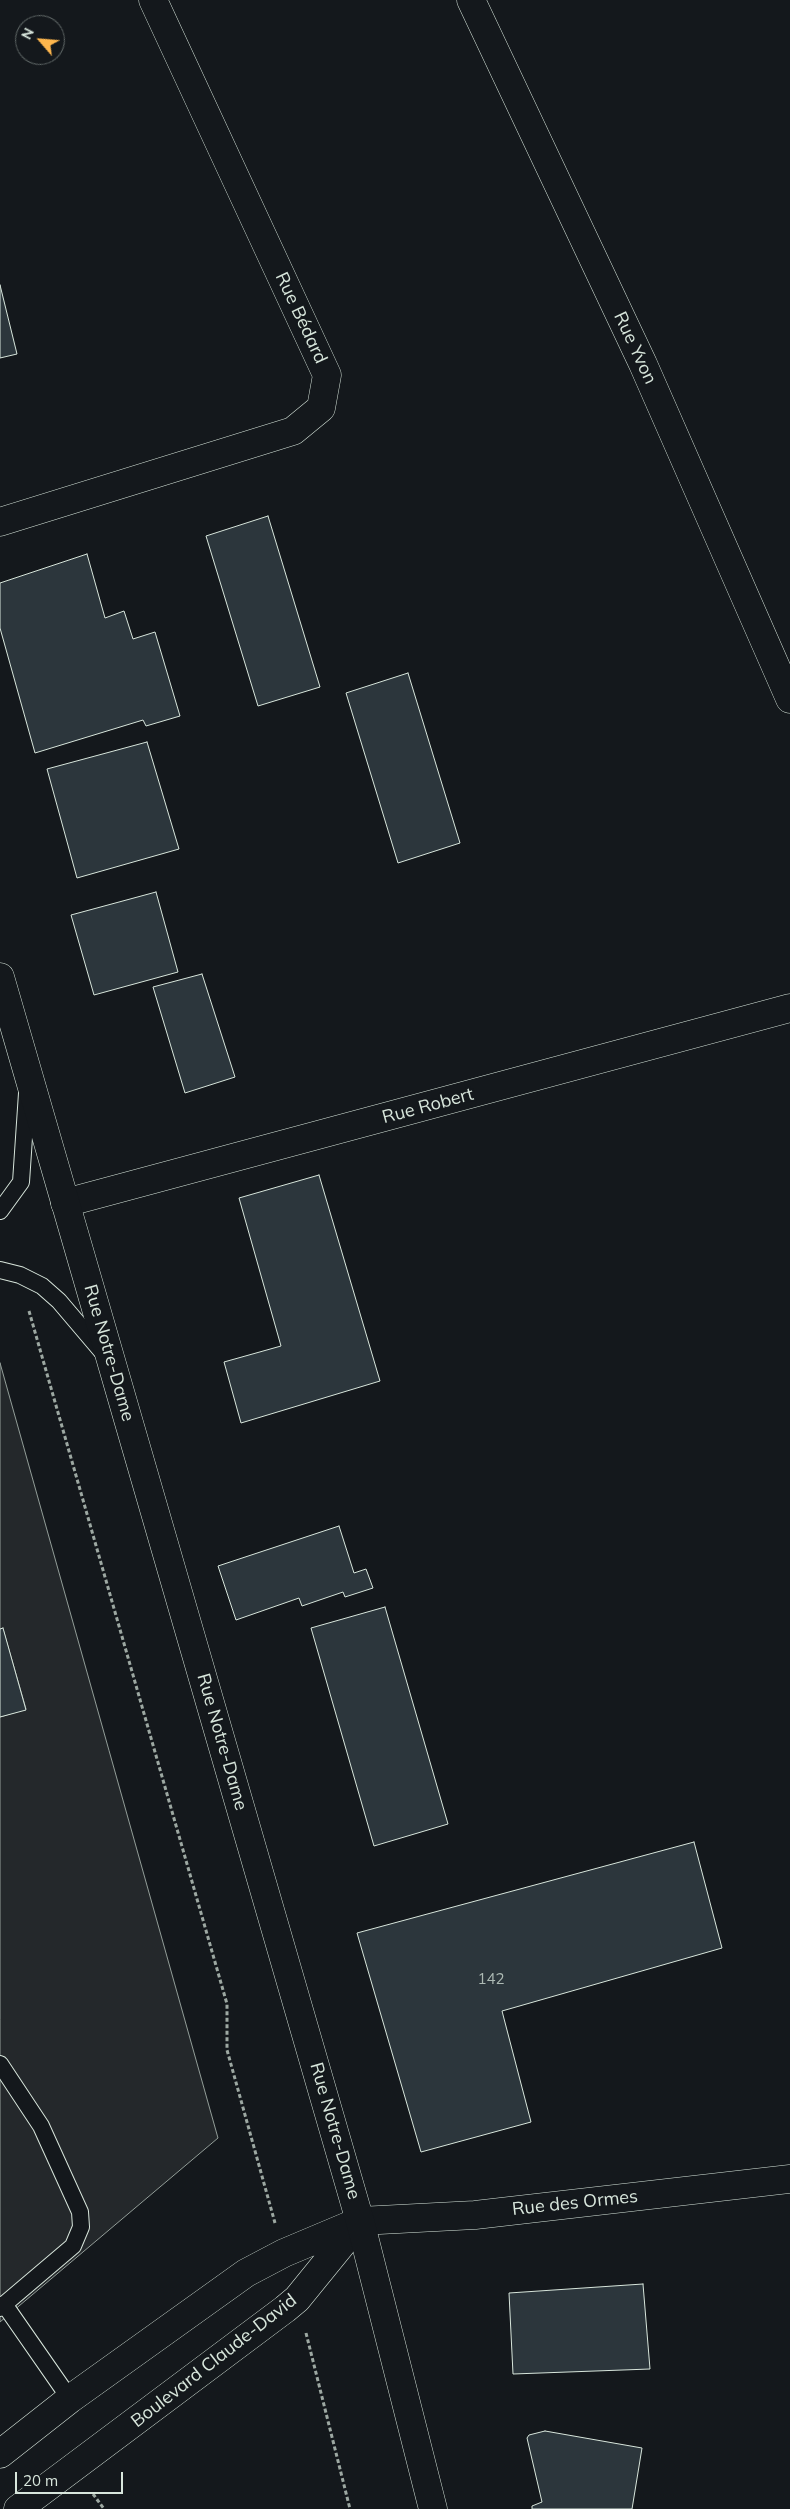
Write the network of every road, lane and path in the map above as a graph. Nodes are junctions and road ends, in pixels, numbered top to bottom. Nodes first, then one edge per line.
1 (153, 0) edge
2 (471, 0) edge
3 (0, 522) edge
4 (790, 699) edge
5 (0, 977) edge
6 (790, 1008) edge
7 (28, 1073) junction
8 (65, 1203) junction
9 (0, 1211) edge
10 (0, 1270) edge
11 (29, 1309) dead end
12 (112, 1364) junction
13 (0, 2064) edge
14 (790, 2179) edge
15 (268, 2197) dead end
16 (360, 2221) junction
17 (2, 2306) edge
18 (313, 2357) dead end
19 (70, 2400) junction
20 (0, 2454) edge
21 (18, 2509) edge
22 (350, 2509) edge
23 (433, 2509) edge

1 - 3 street, Rue Bédard
2 - 4 street, Rue Yvon
5 - 7 street, Rue Notre-Dame
6 - 8 street, Rue Robert
7 - 8 street, Rue Notre-Dame
7 - 9 lane
8 - 12 street, Rue Notre-Dame
10 - 12 lane
11 - 15 path
12 - 16 street, Rue Notre-Dame
13 - 17 lane
14 - 16 street, Rue des Ormes
16 - 19 street
16 - 21 street, Boulevard Claude-David
16 - 23 street, Rue Notre-Dame
17 - 19 lane
18 - 22 path
19 - 20 street

